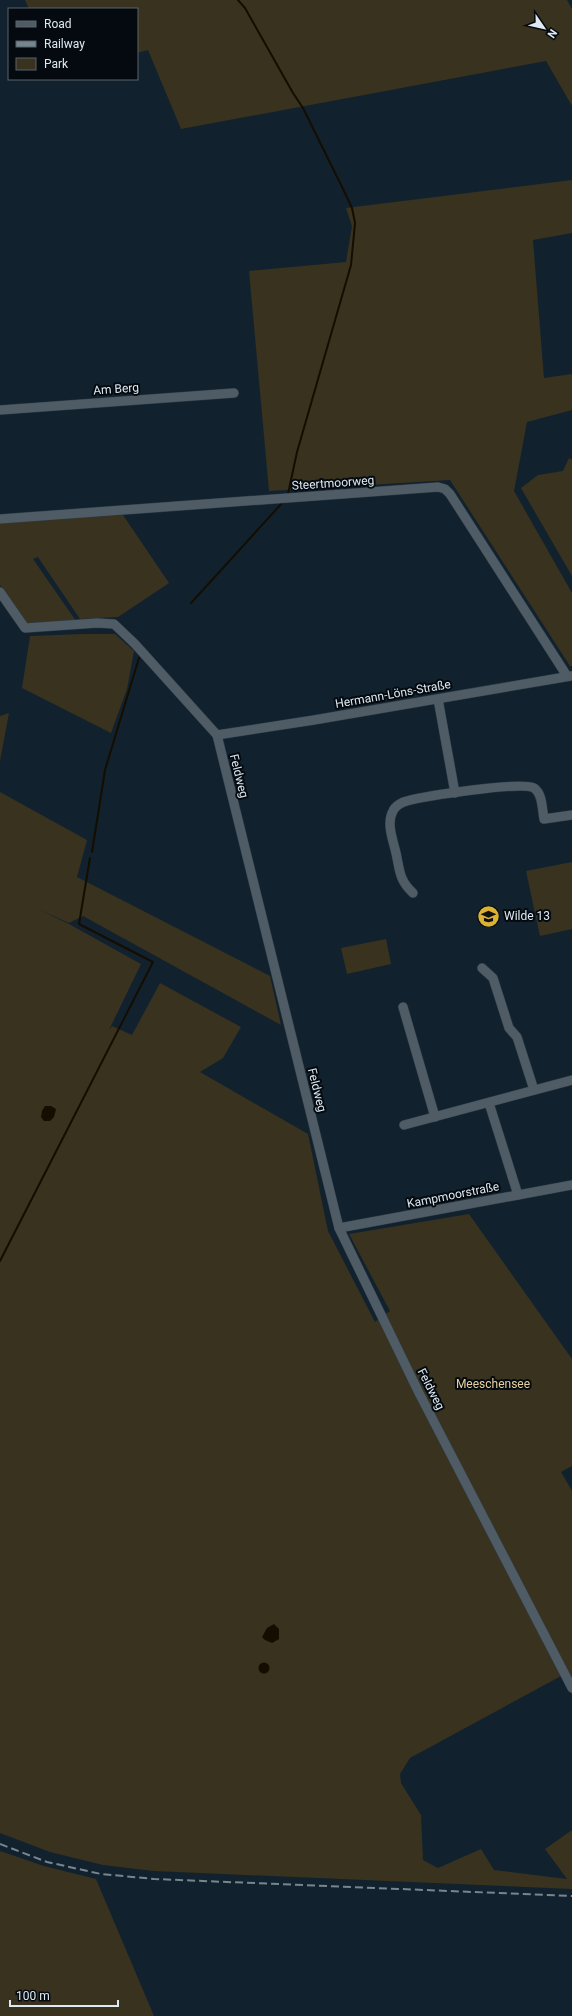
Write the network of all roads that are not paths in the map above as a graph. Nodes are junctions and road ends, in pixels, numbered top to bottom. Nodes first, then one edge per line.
1 (234, 393) dead end
2 (0, 410) edge
3 (0, 519) edge
4 (0, 592) edge
5 (569, 676) edge
6 (438, 699) junction
7 (217, 735) junction
8 (455, 793) junction
9 (572, 815) edge
10 (413, 894) dead end
11 (482, 968) dead end
12 (402, 1007) dead end
13 (572, 1080) edge
14 (534, 1090) junction
15 (489, 1103) junction
16 (435, 1117) junction
17 (404, 1124) dead end
18 (572, 1185) edge
19 (518, 1195) junction
20 (339, 1228) junction
21 (572, 1688) edge

1 - 2 street, Am Berg
3 - 5 street, Steertmoorweg
4 - 7 street, Feldweg
5 - 6 street, Hermann-Löns-Straße
6 - 7 street, Hermann-Löns-Straße
6 - 8 street
7 - 20 street, Feldweg
8 - 9 street
8 - 10 street
11 - 14 street
12 - 16 street
13 - 14 street
14 - 15 street
15 - 16 street
15 - 19 street
16 - 17 street
18 - 19 street, Kampmoorstraße
19 - 20 street, Kampmoorstraße
20 - 21 street, Feldweg

